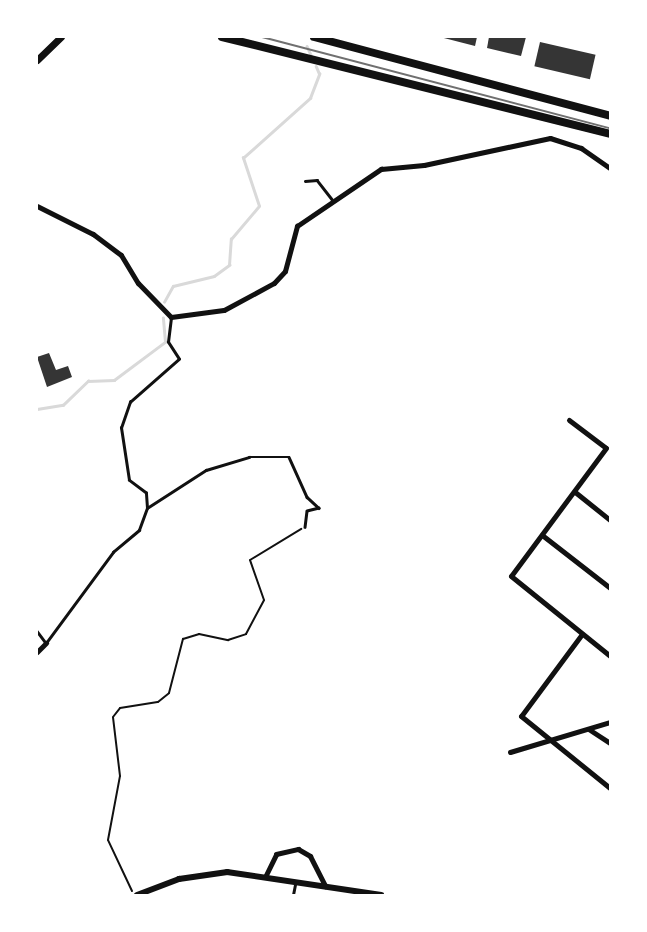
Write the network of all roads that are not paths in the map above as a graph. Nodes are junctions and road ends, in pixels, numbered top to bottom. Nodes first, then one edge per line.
1 (61, 37) edge
2 (222, 37) edge
3 (314, 37) edge
4 (37, 60) edge
5 (610, 116) edge
6 (610, 134) edge
7 (610, 168) edge
8 (305, 181) dead end
9 (332, 199) junction
10 (37, 206) edge
11 (172, 317) junction
12 (569, 420) dead end
13 (608, 450) edge
14 (575, 492) junction
15 (147, 508) junction
16 (610, 520) edge
17 (305, 527) road end
18 (542, 535) junction
19 (610, 588) edge
20 (37, 631) edge
21 (582, 634) junction
22 (46, 643) junction
23 (37, 652) edge
24 (610, 656) edge
25 (610, 722) edge
26 (590, 730) junction
27 (550, 742) junction
28 (610, 743) edge
29 (510, 752) dead end
30 (610, 788) edge
31 (265, 877) junction
32 (296, 881) junction
33 (325, 886) junction
34 (136, 895) edge
35 (293, 895) edge
36 (381, 895) edge

1 - 4 main road
2 - 6 main road
3 - 5 main road
7 - 9 street
8 - 9 lane
9 - 11 street
10 - 11 street
11 - 15 lane
12 - 13 street
13 - 14 street
14 - 16 street
14 - 18 street
15 - 17 lane
15 - 22 lane
18 - 19 street
18 - 21 street
20 - 22 lane
21 - 24 street
21 - 27 street
22 - 23 street
25 - 26 street
26 - 27 street
26 - 28 street
27 - 29 street
27 - 30 street
31 - 32 street
31 - 33 street
31 - 34 street
32 - 33 street
32 - 35 lane
33 - 36 street

